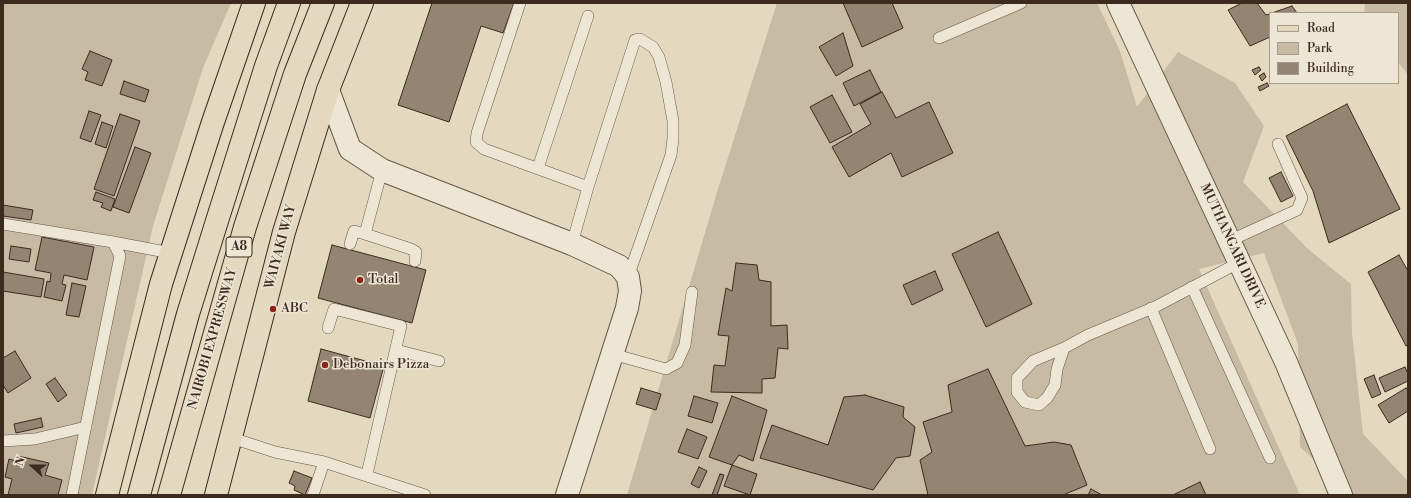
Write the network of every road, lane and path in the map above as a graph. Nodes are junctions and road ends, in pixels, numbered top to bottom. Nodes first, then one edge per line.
1 (289, 3) edge
2 (323, 3) edge
3 (362, 3) edge
4 (520, 3) edge
5 (1021, 3) edge
6 (1118, 3) edge
7 (250, 5) edge
8 (588, 16) dead end
9 (939, 38) dead end
10 (328, 90) junction
11 (1278, 144) dead end
12 (538, 168) junction
13 (382, 170) junction
14 (588, 187) junction
15 (3, 224) edge
16 (365, 234) junction
17 (1229, 241) junction
18 (113, 242) junction
19 (350, 244) dead end
20 (572, 244) junction
21 (171, 253) junction
22 (415, 261) dead end
23 (1240, 262) junction
24 (628, 277) junction
25 (1192, 287) junction
26 (692, 292) dead end
27 (1151, 308) junction
28 (328, 328) dead end
29 (1064, 348) junction
30 (396, 350) junction
31 (612, 354) junction
32 (439, 361) dead end
33 (86, 427) junction
34 (232, 438) junction
35 (3, 441) edge
36 (1210, 449) dead end
37 (1270, 458) dead end
38 (324, 462) junction
39 (367, 474) junction
40 (1338, 494) edge
41 (72, 495) edge
42 (107, 495) edge
43 (139, 495) edge
44 (169, 495) edge
45 (216, 495) edge
46 (313, 495) edge
47 (425, 495) edge
48 (567, 495) edge

1 - 43 main road, A8
2 - 44 main road, NAIROBI EXPRESSWAY / A8
3 - 10 main road, WAIYAKI WAY
4 - 12 lane
5 - 9 lane
6 - 17 street, MUTHANGARI DRIVE
7 - 21 main road
8 - 12 lane
10 - 13 street
10 - 34 main road, WAIYAKI WAY
11 - 17 lane
12 - 14 lane
13 - 16 lane
13 - 20 street
14 - 20 lane
14 - 24 lane
15 - 18 lane
16 - 19 lane
16 - 22 lane
17 - 23 street, MUTHANGARI DRIVE
18 - 21 lane
18 - 33 lane
20 - 24 street
21 - 42 main road
23 - 25 lane
23 - 40 street, MUTHANGARI DRIVE
24 - 31 street
25 - 27 lane
25 - 37 lane
26 - 31 lane
27 - 29 lane
27 - 36 lane
28 - 30 lane
29 - 29 lane
30 - 32 lane
30 - 39 lane
31 - 48 street
33 - 35 lane
33 - 41 lane
34 - 38 lane
34 - 45 main road, WAIYAKI WAY
38 - 39 lane
38 - 46 lane
39 - 47 lane

